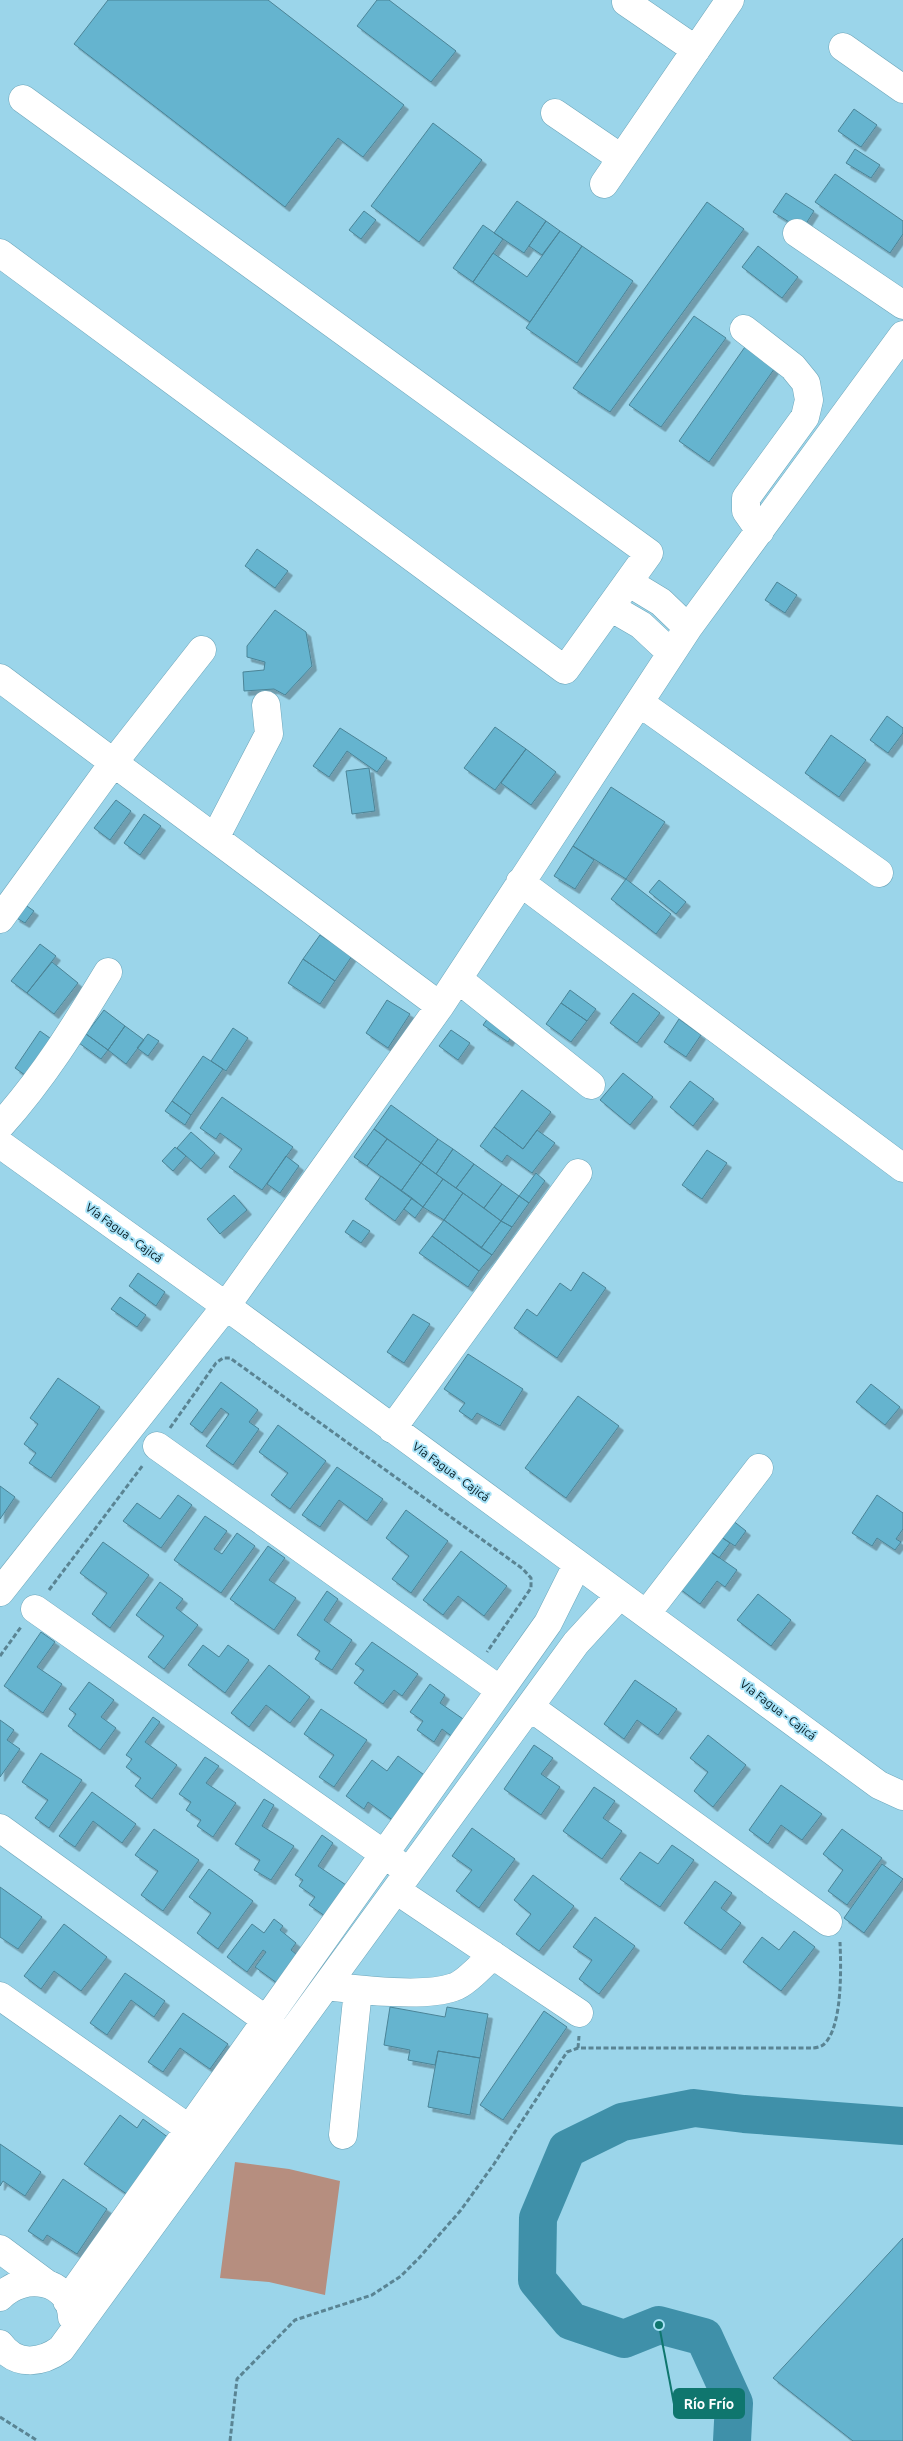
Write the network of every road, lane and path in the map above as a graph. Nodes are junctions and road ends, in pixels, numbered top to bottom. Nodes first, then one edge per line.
1 (730, 0) edge
2 (626, 2) dead end
3 (843, 47) dead end
4 (696, 50) junction
5 (903, 89) edge
6 (23, 99) dead end
7 (555, 113) dead end
8 (621, 158) junction
9 (604, 184) dead end
10 (797, 233) dead end
11 (0, 253) edge
12 (903, 305) edge
13 (744, 329) dead end
14 (903, 335) edge
15 (760, 531) junction
16 (628, 582) junction
17 (610, 607) junction
18 (688, 628) junction
19 (202, 650) dead end
20 (671, 653) junction
21 (0, 678) edge
22 (640, 703) junction
23 (266, 705) dead end
24 (114, 762) junction
25 (215, 838) junction
26 (879, 873) dead end
27 (520, 882) junction
28 (0, 919) edge
29 (108, 972) dead end
30 (458, 978) junction
31 (440, 1006) junction
32 (592, 1085) dead end
33 (0, 1126) edge
34 (0, 1144) edge
35 (903, 1168) edge
36 (578, 1173) dead end
37 (226, 1306) junction
38 (392, 1429) junction
39 (157, 1446) dead end
40 (759, 1468) dead end
41 (577, 1564) junction
42 (0, 1592) edge
43 (620, 1595) junction
44 (35, 1609) dead end
45 (647, 1613) junction
46 (548, 1623) junction
47 (576, 1643) junction
48 (521, 1661) junction
49 (548, 1682) junction
50 (500, 1690) junction
51 (530, 1707) junction
52 (903, 1796) edge
53 (0, 1828) edge
54 (384, 1854) junction
55 (403, 1881) junction
56 (828, 1922) joint
57 (493, 1955) junction
58 (327, 1986) junction
59 (358, 1990) junction
60 (0, 1996) edge
61 (579, 2013) dead end
62 (266, 2020) junction
63 (287, 2040) junction
64 (188, 2130) junction
65 (343, 2135) dead end
66 (211, 2144) junction
67 (0, 2249) edge
68 (57, 2292) junction
69 (0, 2298) edge
70 (68, 2338) junction
71 (1, 2350) edge
72 (0, 2417) edge
73 (38, 2441) edge
74 (230, 2441) edge

1 - 4 street
2 - 4 street
3 - 5 street
4 - 8 street
6 - 16 street
7 - 8 street
8 - 9 street
10 - 12 street
11 - 17 street
13 - 15 street
14 - 15 street
15 - 18 street
16 - 17 street
16 - 18 street
17 - 20 street
18 - 20 street
19 - 24 street
20 - 22 street
21 - 24 street
22 - 26 street
22 - 27 street
23 - 25 street
24 - 25 street
24 - 28 street
25 - 31 street
27 - 30 street
27 - 35 street
29 - 33 street
30 - 31 street
30 - 32 street
31 - 37 street
34 - 37 street, Vía Fagua - Cajicá
36 - 38 street
37 - 38 street, Vía Fagua - Cajicá
37 - 42 street
38 - 41 street, Vía Fagua - Cajicá
39 - 50 street
40 - 45 street
41 - 43 street, Vía Fagua - Cajicá
41 - 46 street
43 - 45 street, Vía Fagua - Cajicá
43 - 47 street
44 - 54 street
45 - 52 street, Vía Fagua - Cajicá
46 - 47 street
46 - 48 street
47 - 49 street
48 - 49 street
48 - 50 street
49 - 51 street
50 - 54 street
51 - 55 street
51 - 56 street
53 - 62 street
54 - 55 street
54 - 62 street
55 - 57 street
55 - 58 street
56 - 74 path
57 - 59 street
57 - 61 street
58 - 59 street
58 - 63 street
59 - 65 street
60 - 64 street
62 - 63 street
62 - 64 street
63 - 66 street
64 - 66 street
64 - 68 street
66 - 70 street
67 - 68 street
68 - 69 street
68 - 70 street
70 - 71 street
72 - 73 path

